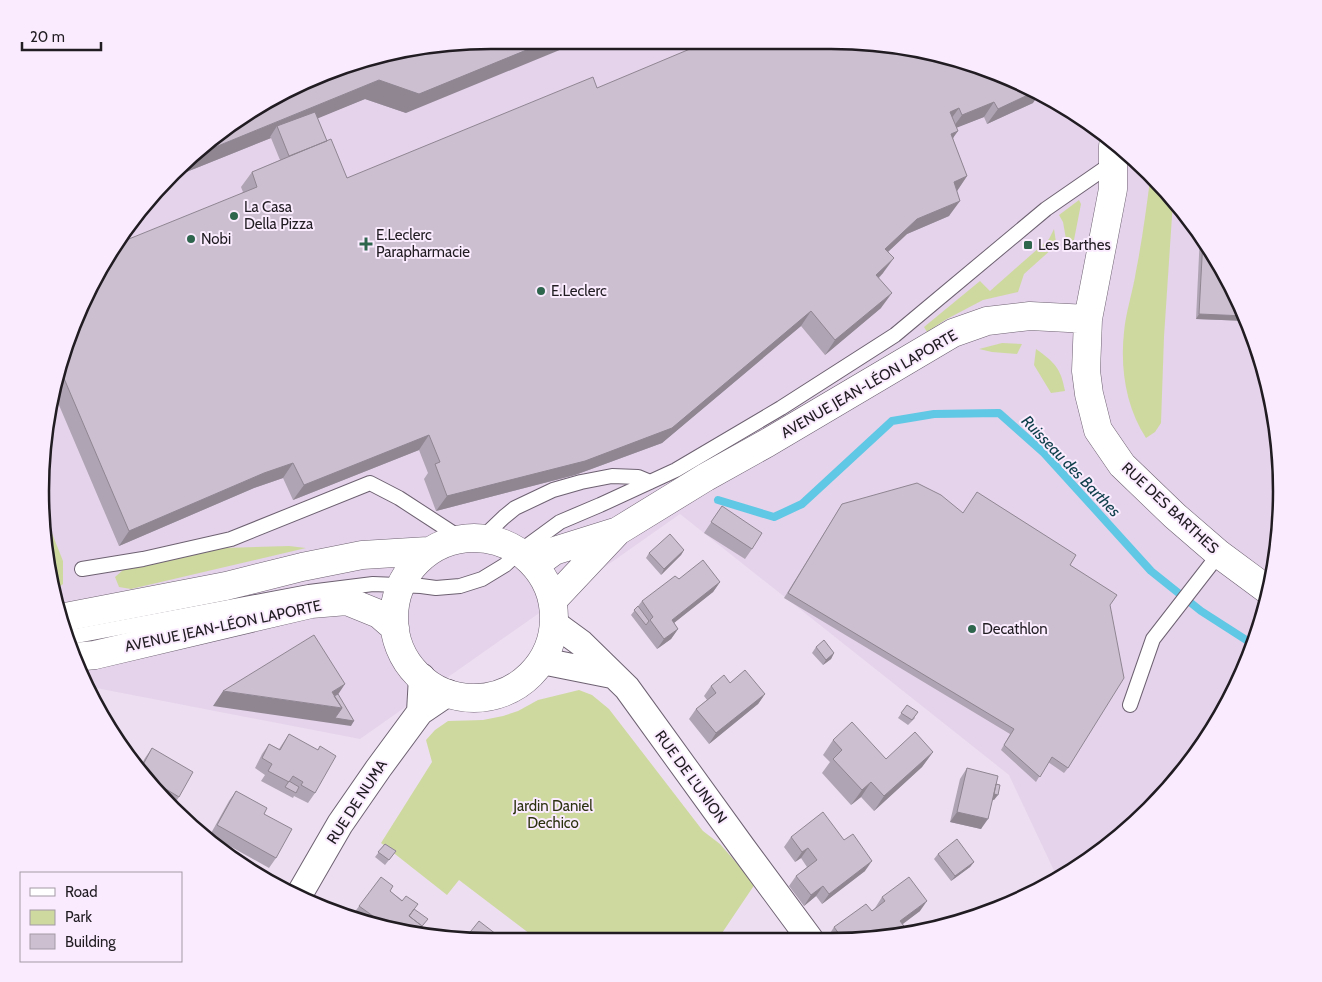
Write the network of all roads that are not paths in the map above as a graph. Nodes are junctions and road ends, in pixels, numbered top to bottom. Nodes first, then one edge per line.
1 (1118, 155) edge
2 (1088, 319) junction
3 (650, 482) junction
4 (618, 531) junction
5 (472, 539) junction
6 (428, 552) junction
7 (1219, 554) junction
8 (527, 558) junction
9 (82, 569) dead end
10 (269, 575) junction
11 (400, 584) junction
12 (1263, 586) edge
13 (213, 609) junction
14 (554, 612) junction
15 (67, 617) edge
16 (394, 628) junction
17 (73, 636) edge
18 (81, 656) edge
19 (542, 661) junction
20 (612, 675) junction
21 (422, 677) junction
22 (448, 693) junction
23 (1130, 706) dead end
24 (420, 712) junction
25 (301, 891) edge
26 (806, 933) edge

1 - 2 street
1 - 3 lane, AVENUE JEAN-LÉON LAPORTE
2 - 4 street, AVENUE JEAN-LÉON LAPORTE
2 - 7 street, RUE DES BARTHES
3 - 5 lane
3 - 8 lane, AVENUE JEAN-LÉON LAPORTE
4 - 8 street, AVENUE JEAN-LÉON LAPORTE
4 - 14 street, AVENUE JEAN-LÉON LAPORTE
5 - 6 street
5 - 8 street
5 - 9 lane
6 - 10 street, AVENUE JEAN-LÉON LAPORTE
6 - 11 street
7 - 12 street, RUE DES BARTHES
7 - 23 lane
8 - 11 lane, AVENUE JEAN-LÉON LAPORTE
8 - 14 street
10 - 13 lane, AVENUE JEAN-LÉON LAPORTE
10 - 15 street, AVENUE JEAN-LÉON LAPORTE
11 - 13 lane, AVENUE JEAN-LÉON LAPORTE
11 - 16 street
13 - 17 lane, AVENUE JEAN-LÉON LAPORTE
14 - 19 street
14 - 20 street, RUE DE L'UNION
16 - 18 street, AVENUE JEAN-LÉON LAPORTE
16 - 21 street
19 - 20 street
19 - 22 street
20 - 26 street, RUE DE L'UNION
21 - 22 street
21 - 24 street
22 - 24 street, RUE DE NUMA
24 - 25 street, RUE DE NUMA

